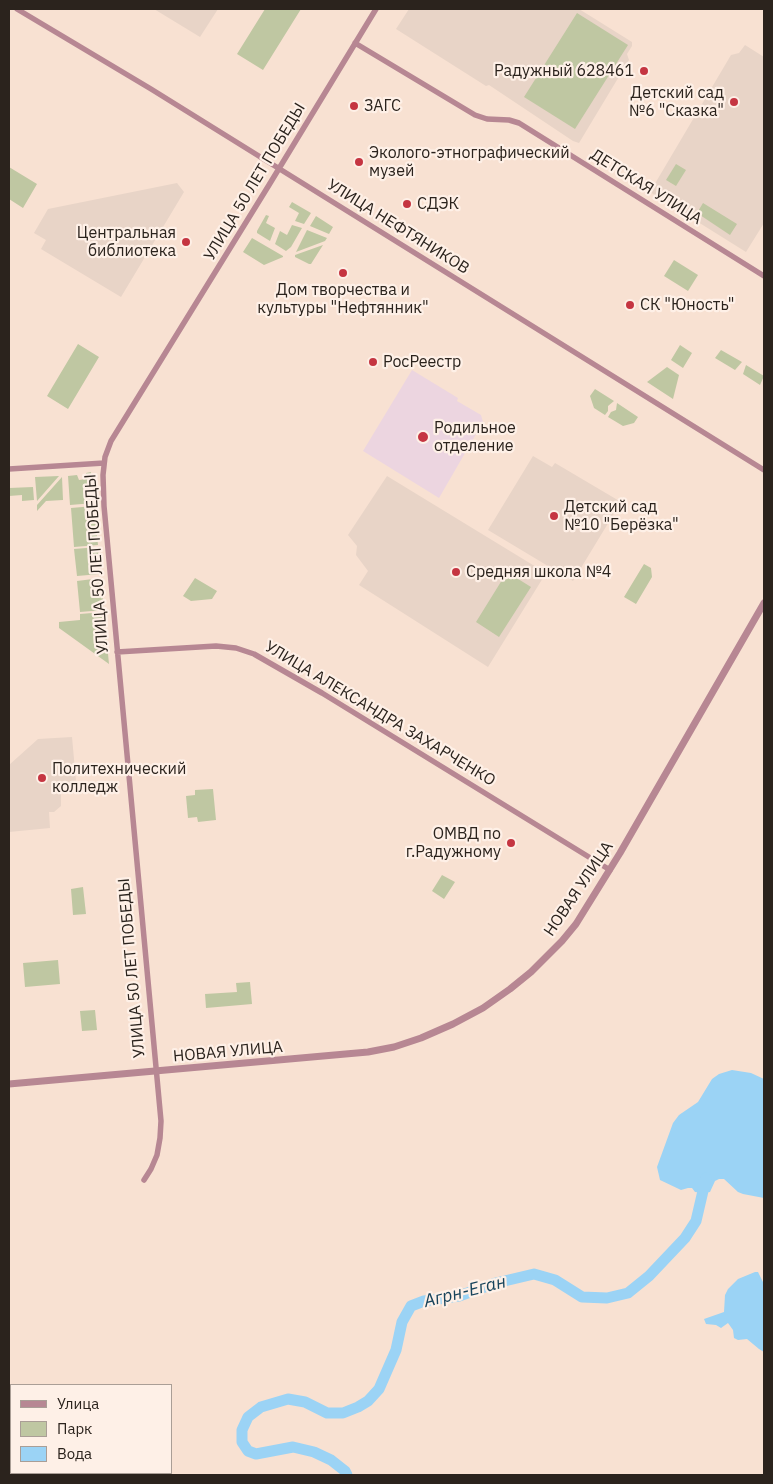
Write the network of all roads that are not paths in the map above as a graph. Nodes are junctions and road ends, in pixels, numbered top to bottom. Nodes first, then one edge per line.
1 (17, 9) edge
2 (376, 9) edge
3 (355, 43) junction
4 (279, 169) junction
5 (764, 276) edge
6 (104, 463) junction
7 (9, 469) edge
8 (764, 470) edge
9 (764, 604) edge
10 (117, 652) junction
11 (610, 870) junction
12 (155, 1072) junction
13 (9, 1084) edge
14 (144, 1180) dead end

1 - 4 street, УЛИЦА НЕФТЯНИКОВ
2 - 3 street, УЛИЦА 50 ЛЕТ ПОБЕДЫ
3 - 4 street, УЛИЦА 50 ЛЕТ ПОБЕДЫ
3 - 5 street, ДЕТСКАЯ УЛИЦА
4 - 6 street, УЛИЦА 50 ЛЕТ ПОБЕДЫ
4 - 8 street, УЛИЦА НЕФТЯНИКОВ
6 - 7 street
6 - 10 street, УЛИЦА 50 ЛЕТ ПОБЕДЫ
9 - 11 street, НОВАЯ УЛИЦА
10 - 11 street, УЛИЦА АЛЕКСАНДРА ЗАХАРЧЕНКО
10 - 12 street, УЛИЦА 50 ЛЕТ ПОБЕДЫ
11 - 12 street, НОВАЯ УЛИЦА
12 - 13 street, НОВАЯ УЛИЦА
12 - 14 street, УЛИЦА 50 ЛЕТ ПОБЕДЫ

